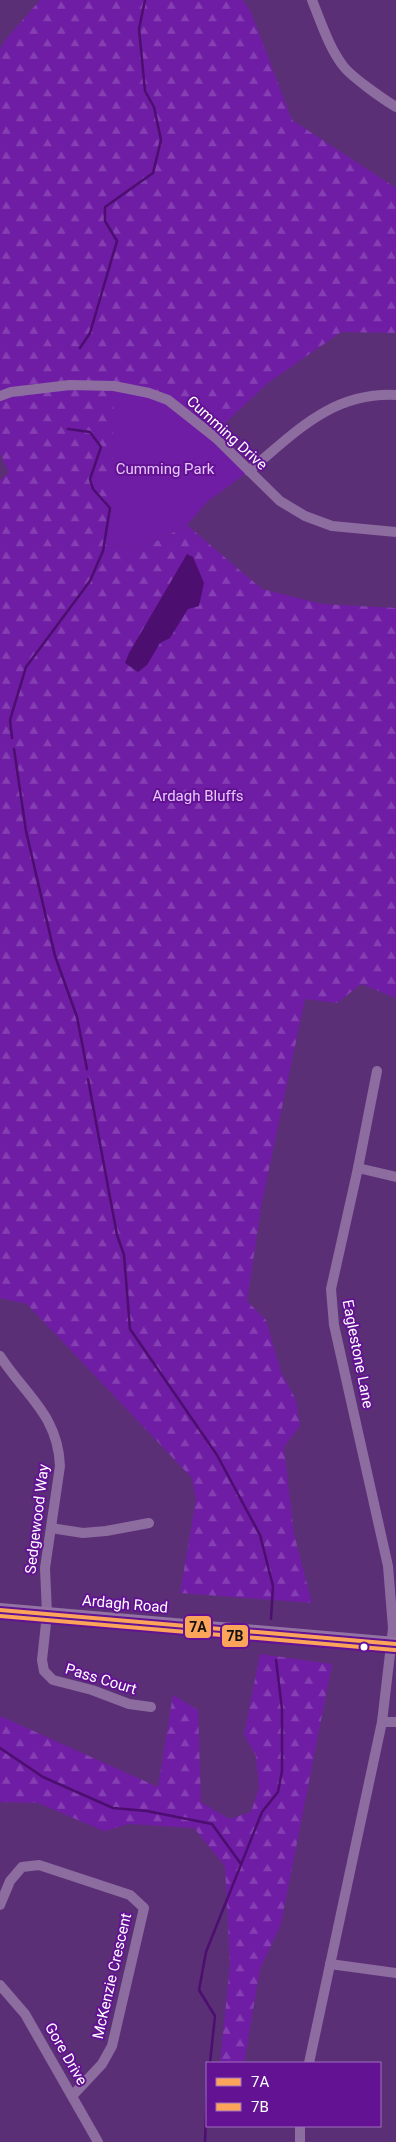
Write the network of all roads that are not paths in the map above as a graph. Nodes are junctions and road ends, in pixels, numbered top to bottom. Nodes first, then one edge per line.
1 (312, 0) edge
2 (396, 107) edge
3 (396, 395) edge
4 (0, 396) edge
5 (249, 471) junction
6 (396, 532) edge
7 (377, 1071) dead end
8 (358, 1168) junction
9 (396, 1177) edge
10 (0, 1356) edge
11 (149, 1523) dead end
12 (51, 1528) junction
13 (392, 1566) edge
14 (0, 1610) edge
15 (48, 1614) junction
16 (394, 1644) edge
17 (151, 1708) dead end
18 (382, 1722) junction
19 (396, 1722) edge
20 (0, 1905) edge
21 (330, 1964) junction
22 (396, 1973) edge
23 (0, 1986) edge
24 (310, 2062) edge
25 (72, 2095) junction
26 (300, 2127) edge
27 (98, 2142) edge
28 (300, 2142) edge

1 - 2 street
3 - 5 street
4 - 5 street, Cumming Drive
5 - 6 street, Cumming Drive
7 - 8 street, Eaglestone Lane
8 - 9 street
8 - 13 street, Eaglestone Lane
10 - 12 street, Sedgewood Way
11 - 12 street
12 - 15 street, Sedgewood Way
13 - 16 street, Eaglestone Lane
14 - 15 street, Ardagh Road
15 - 16 street, Ardagh Road
15 - 17 street, Pass Court
16 - 18 street, Eaglestone Lane
18 - 19 street
18 - 21 street, Eaglestone Lane
20 - 25 street, McKenzie Crescent
21 - 22 street
21 - 24 street, Eaglestone Lane
23 - 25 street, Gore Drive
25 - 27 street, Gore Drive
26 - 28 street

